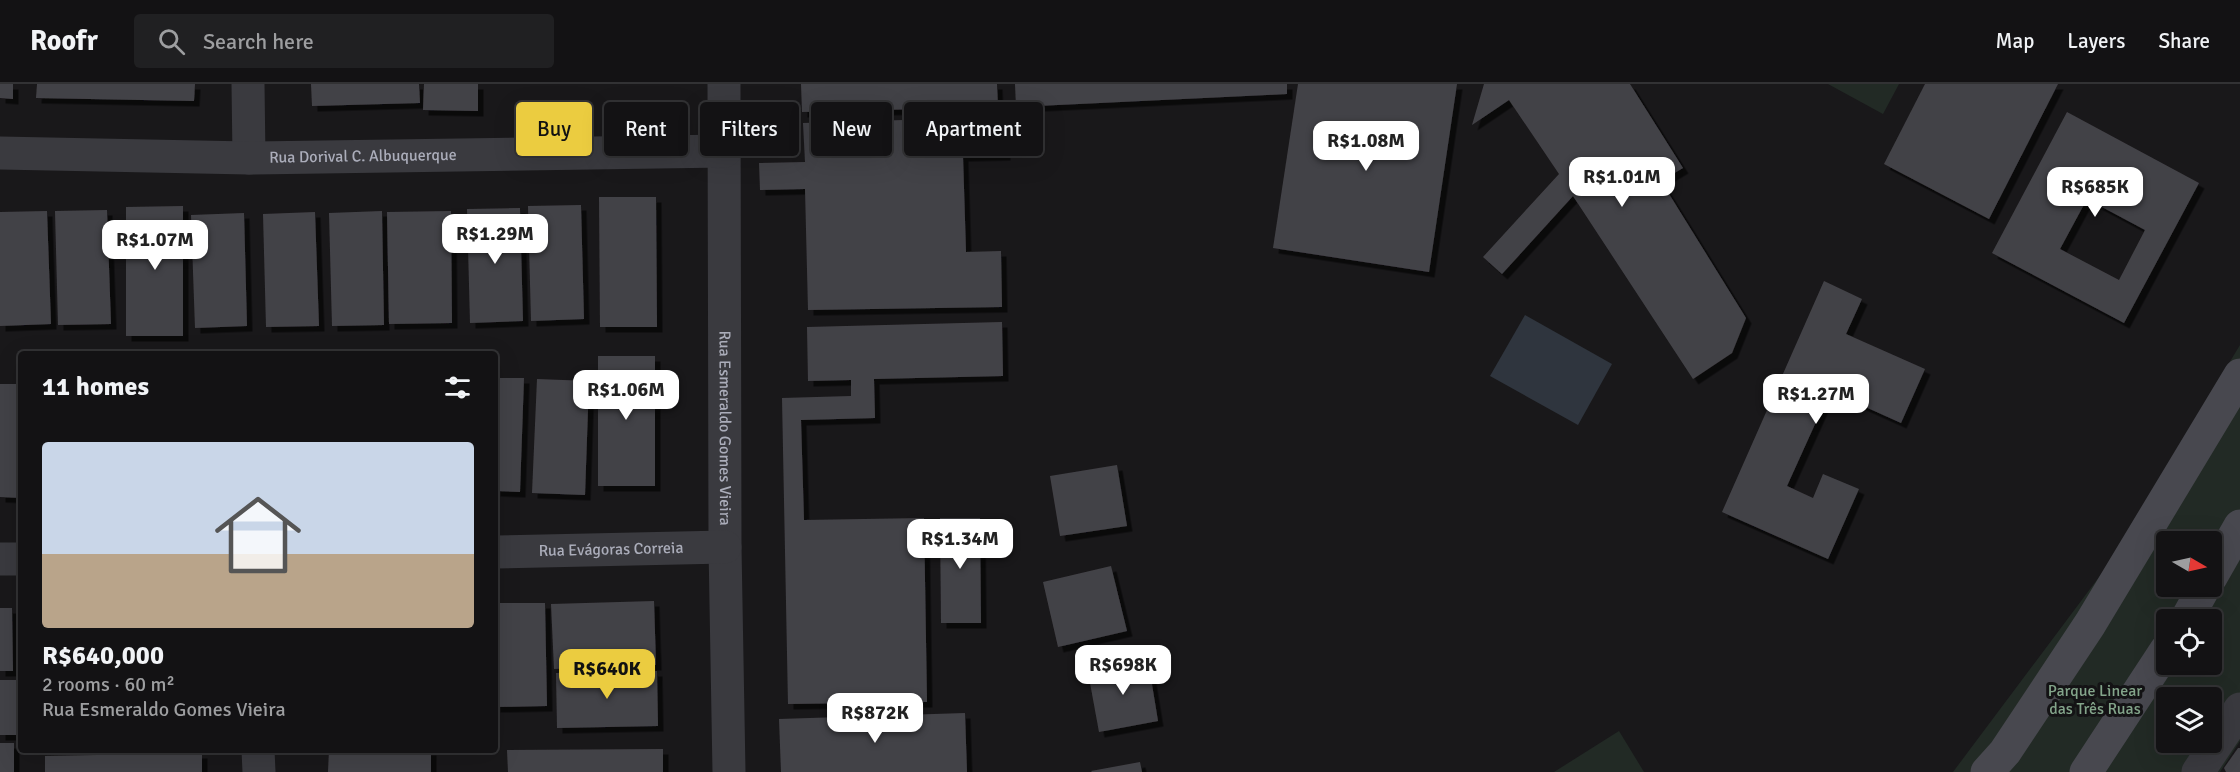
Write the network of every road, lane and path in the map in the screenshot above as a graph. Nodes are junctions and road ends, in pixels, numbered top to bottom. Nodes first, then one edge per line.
1 (248, 84) edge
2 (724, 84) edge
3 (724, 102) edge
4 (700, 151) edge
5 (0, 153) edge
6 (725, 156) edge
7 (249, 158) junction
8 (2240, 375) edge
9 (2240, 526) edge
10 (725, 547) junction
11 (498, 552) edge
12 (2222, 558) edge
13 (0, 559) edge
14 (18, 559) edge
15 (2156, 665) edge
16 (2240, 709) edge
17 (258, 753) edge
18 (259, 772) edge
19 (729, 772) edge
20 (1987, 772) edge
21 (2086, 772) edge
22 (2198, 772) edge

1 - 7 street
2 - 3 street, Rua Esmeraldo Gomes Vieira
4 - 7 street, Rua Dorival C. Albuquerque
5 - 7 street, Rua Dorival C. Albuquerque
6 - 10 street, Rua Esmeraldo Gomes Vieira
8 - 20 main road
9 - 12 main road
10 - 11 street, Rua Evágoras Correia
10 - 19 street, Rua Esmeraldo Gomes Vieira
13 - 14 street
15 - 21 main road
16 - 22 street
17 - 18 street

